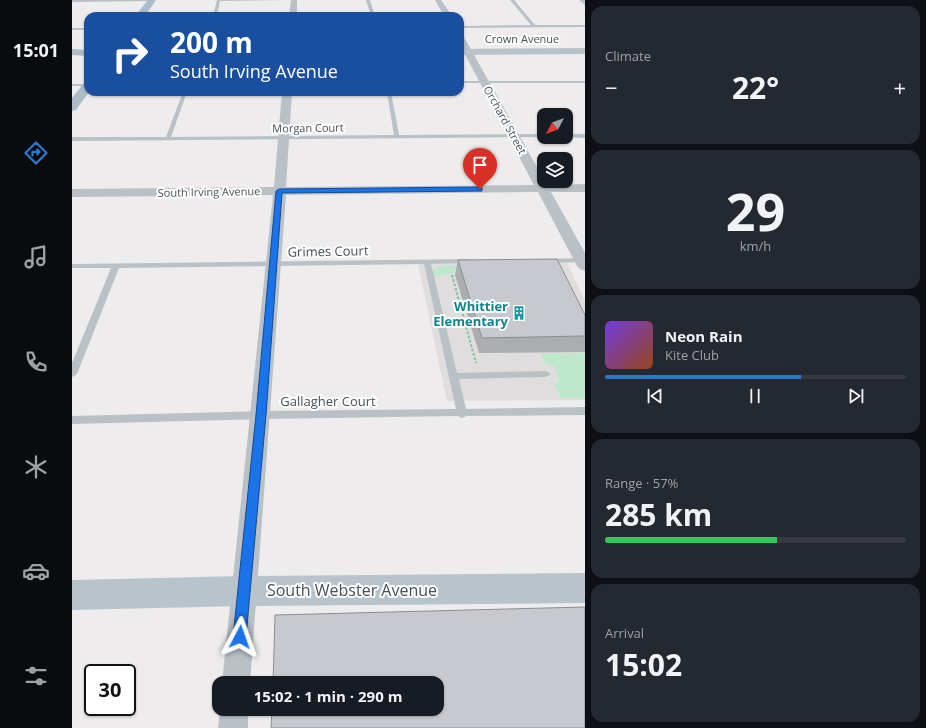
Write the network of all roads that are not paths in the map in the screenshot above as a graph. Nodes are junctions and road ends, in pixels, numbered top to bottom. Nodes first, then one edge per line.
1 (152, 0) edge
2 (219, 0) edge
3 (285, 0) edge
4 (294, 0) edge
5 (368, 0) edge
6 (438, 0) edge
7 (512, 0) edge
8 (73, 2) edge
9 (143, 12) edge
10 (216, 12) edge
11 (293, 12) edge
12 (372, 12) edge
13 (446, 12) edge
14 (534, 26) junction
15 (585, 26) edge
16 (464, 27) edge
17 (72, 29) edge
18 (84, 29) edge
19 (585, 51) edge
20 (73, 52) edge
21 (464, 52) edge
22 (84, 53) edge
23 (464, 82) edge
24 (485, 82) junction
25 (584, 82) edge
26 (72, 85) edge
27 (84, 85) edge
28 (84, 90) edge
29 (184, 96) edge
30 (287, 96) edge
31 (390, 96) edge
32 (72, 107) edge
33 (515, 136) junction
34 (537, 136) edge
35 (573, 136) edge
36 (585, 136) edge
37 (397, 137) junction
38 (168, 138) junction
39 (284, 138) junction
40 (72, 139) edge
41 (585, 188) edge
42 (542, 189) junction
43 (279, 191) junction
44 (72, 193) edge
45 (479, 261) edge
46 (535, 261) edge
47 (428, 262) junction
48 (584, 262) edge
49 (273, 264) junction
50 (116, 265) junction
51 (72, 266) edge
52 (72, 374) edge
53 (546, 374) dead end
54 (453, 376) junction
55 (585, 411) edge
56 (462, 414) junction
57 (261, 415) junction
58 (72, 420) edge
59 (585, 588) edge
60 (243, 591) junction
61 (72, 595) edge
62 (237, 676) edge
63 (234, 716) edge
64 (233, 728) edge

1 - 8 lane
1 - 9 main road
2 - 3 lane
2 - 10 lane
4 - 11 street
5 - 12 lane
6 - 13 street
7 - 14 lane
14 - 15 lane
14 - 16 lane
17 - 18 lane
19 - 21 street, Crown Avenue
20 - 22 main road
21 - 24 street, Orchard Street
23 - 24 lane
24 - 25 lane
24 - 33 street, Orchard Street
26 - 27 lane
28 - 32 main road
29 - 38 lane
30 - 39 street
31 - 37 lane
33 - 34 lane, Morgan Court
33 - 37 lane, Morgan Court
33 - 42 street, Orchard Street
35 - 36 lane
37 - 39 lane, Morgan Court
38 - 39 lane, Morgan Court
38 - 40 lane, Morgan Court
39 - 43 street
41 - 42 street, South Irving Avenue
42 - 43 street, South Irving Avenue
42 - 48 street, Orchard Street
43 - 44 street, South Irving Avenue
43 - 49 street
45 - 47 lane, Grimes Court
46 - 48 lane
47 - 49 lane, Grimes Court
47 - 54 lane
49 - 50 lane, Grimes Court
49 - 57 street
50 - 51 lane, Grimes Court
50 - 52 lane
53 - 54 lane
54 - 56 lane
55 - 56 lane, Gallagher Court
56 - 57 lane, Gallagher Court
57 - 58 lane, Gallagher Court
57 - 60 street
59 - 60 street, South Webster Avenue
60 - 61 street, South Webster Avenue
60 - 62 street
63 - 64 street

